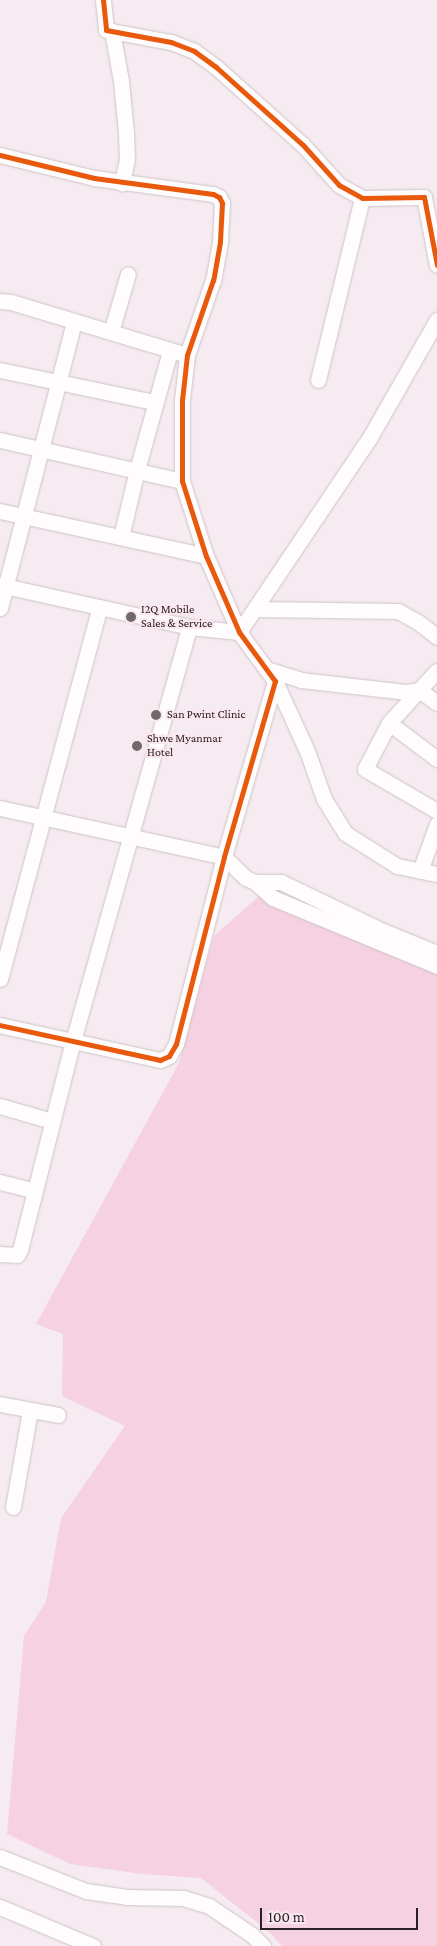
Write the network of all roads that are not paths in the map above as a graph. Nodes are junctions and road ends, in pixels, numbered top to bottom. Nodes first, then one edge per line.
1 (103, 0) edge
2 (112, 31) junction
3 (0, 155) edge
4 (122, 182) junction
5 (362, 198) junction
6 (431, 206) edge
7 (437, 265) edge
8 (128, 274) dead end
9 (0, 301) edge
10 (437, 320) edge
11 (74, 321) junction
12 (111, 332) junction
13 (170, 351) junction
14 (187, 355) junction
15 (0, 370) edge
16 (318, 380) dead end
17 (59, 383) junction
18 (155, 402) junction
19 (0, 440) edge
20 (43, 448) junction
21 (137, 470) junction
22 (182, 481) junction
23 (0, 511) edge
24 (25, 516) junction
25 (121, 537) junction
26 (206, 556) junction
27 (3, 585) edge
28 (100, 607) junction
29 (0, 608) edge
30 (255, 609) junction
31 (189, 627) junction
32 (239, 632) junction
33 (437, 637) edge
34 (437, 671) edge
35 (270, 675) junction
36 (419, 690) junction
37 (437, 702) edge
38 (389, 723) junction
39 (437, 759) edge
40 (0, 808) edge
41 (437, 811) edge
42 (44, 816) junction
43 (437, 824) edge
44 (131, 836) junction
45 (224, 857) junction
46 (420, 871) junction
47 (437, 874) edge
48 (255, 882) junction
49 (437, 953) edge
50 (437, 966) edge
51 (0, 979) edge
52 (0, 1025) edge
53 (73, 1041) junction
54 (0, 1106) edge
55 (52, 1121) junction
56 (0, 1182) edge
57 (35, 1191) junction
58 (0, 1254) edge
59 (0, 1404) edge
60 (30, 1411) junction
61 (58, 1415) dead end
62 (13, 1507) dead end
63 (0, 1857) edge
64 (0, 1907) edge
65 (93, 1946) edge
66 (263, 1946) edge

1 - 2 street
2 - 4 street
2 - 5 street
3 - 4 street
4 - 14 street
5 - 6 street
5 - 16 street
6 - 7 street
8 - 12 street
9 - 11 street
10 - 30 street
11 - 12 street
11 - 17 street
12 - 13 street
13 - 14 street
13 - 18 street
14 - 22 street
15 - 17 street
17 - 18 street
17 - 20 street
18 - 21 street
19 - 20 street
20 - 21 street
20 - 24 street
21 - 22 street
21 - 25 street
22 - 26 street
23 - 24 street
24 - 25 street
24 - 27 street
25 - 26 street
26 - 32 street
27 - 28 street
27 - 29 street
28 - 31 street
28 - 42 street
30 - 32 street
30 - 33 street
31 - 32 street
31 - 44 street
32 - 35 street
34 - 36 street
35 - 36 street
35 - 45 street
35 - 46 street
36 - 37 street
36 - 38 street
38 - 39 street
38 - 41 street
40 - 42 street
42 - 44 street
42 - 51 street
43 - 46 street
44 - 45 street
44 - 53 street
45 - 48 street
45 - 53 street
46 - 47 street
48 - 49 street
48 - 50 street
52 - 53 street
53 - 55 street
54 - 55 street
55 - 57 street
56 - 57 street
57 - 58 street
59 - 60 street
60 - 61 street
60 - 62 street
63 - 66 street
64 - 65 street

